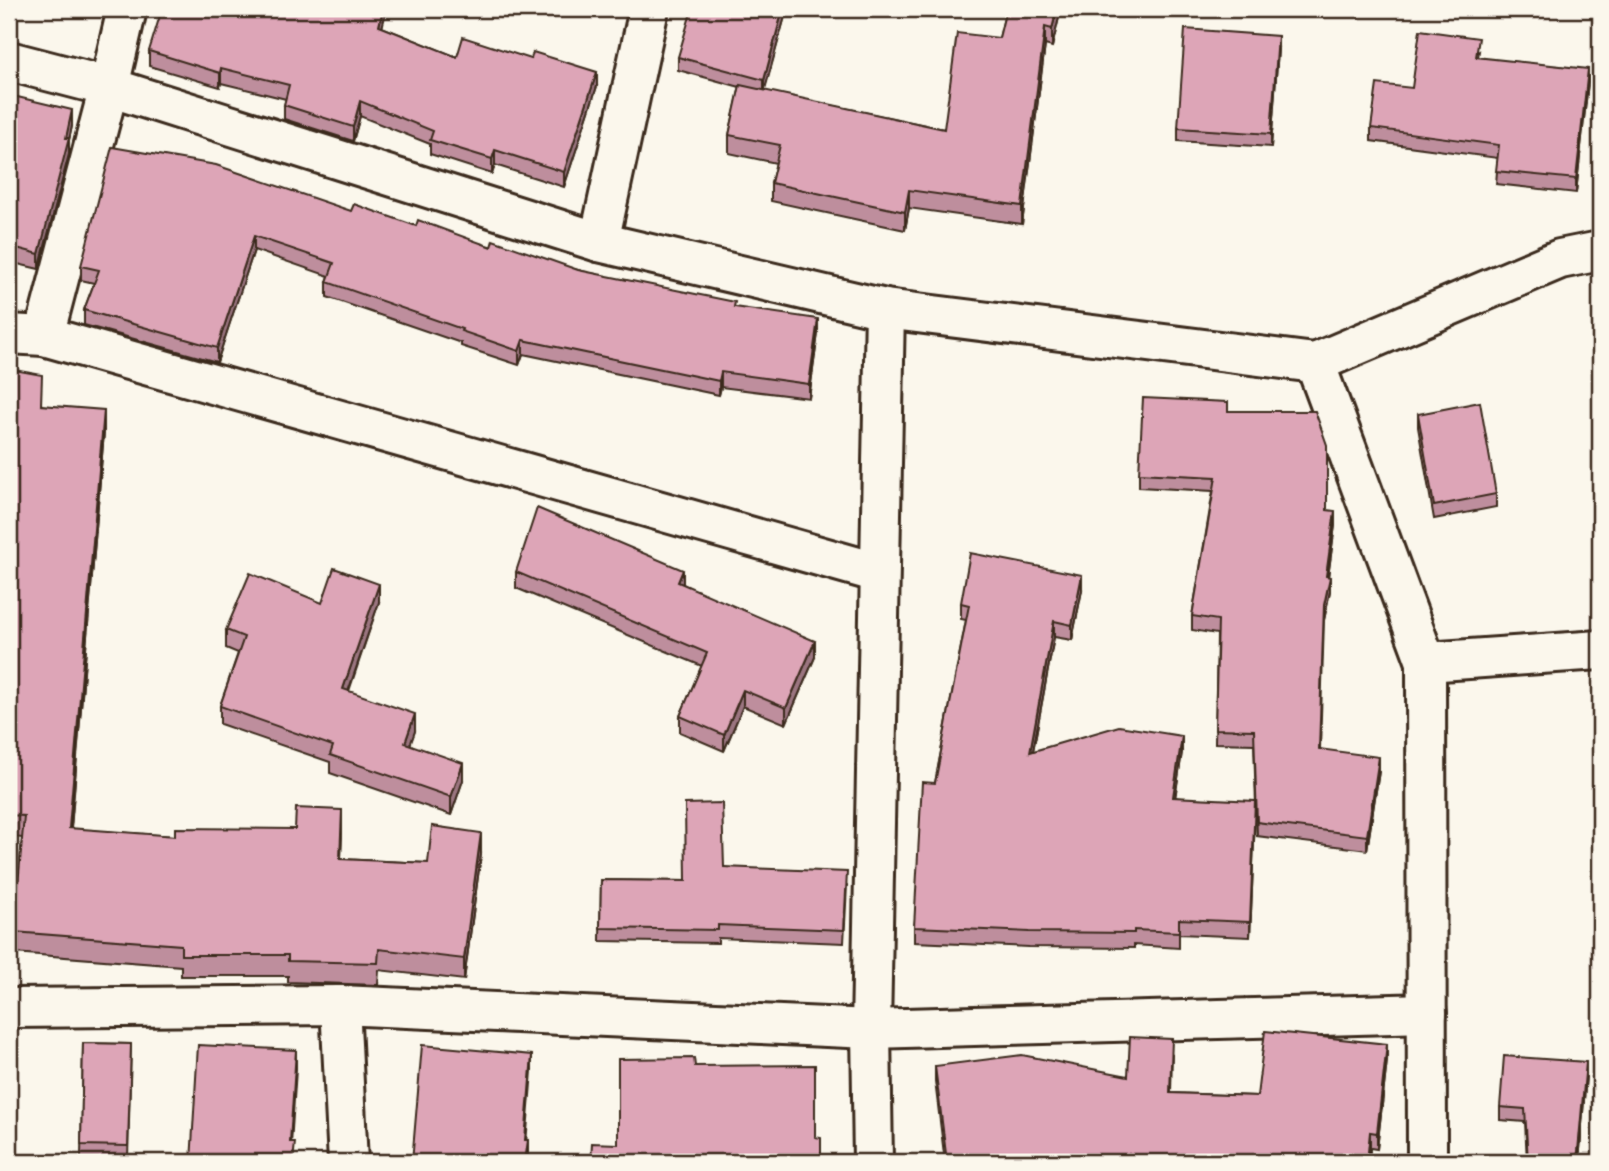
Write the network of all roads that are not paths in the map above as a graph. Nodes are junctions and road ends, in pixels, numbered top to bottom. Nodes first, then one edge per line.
1 (127, 9) edge
2 (649, 9) edge
3 (9, 61) edge
4 (109, 87) junction
5 (599, 242) junction
6 (1600, 251) edge
7 (885, 309) junction
8 (26, 335) edge
9 (1315, 363) junction
10 (879, 573) junction
11 (1600, 650) edge
12 (1426, 662) junction
13 (341, 1005) junction
14 (9, 1008) edge
15 (1427, 1013) junction
16 (871, 1029) junction
17 (348, 1162) edge
18 (873, 1162) edge
19 (1427, 1162) edge

1 - 4 street
2 - 5 street
3 - 4 street
4 - 5 street
4 - 8 street
5 - 7 street
6 - 9 street
7 - 9 street
7 - 10 street
8 - 10 street
9 - 12 street
10 - 16 street
11 - 12 street
12 - 15 street
13 - 14 street
13 - 16 street
13 - 17 street
15 - 16 street
15 - 19 street
16 - 18 street

